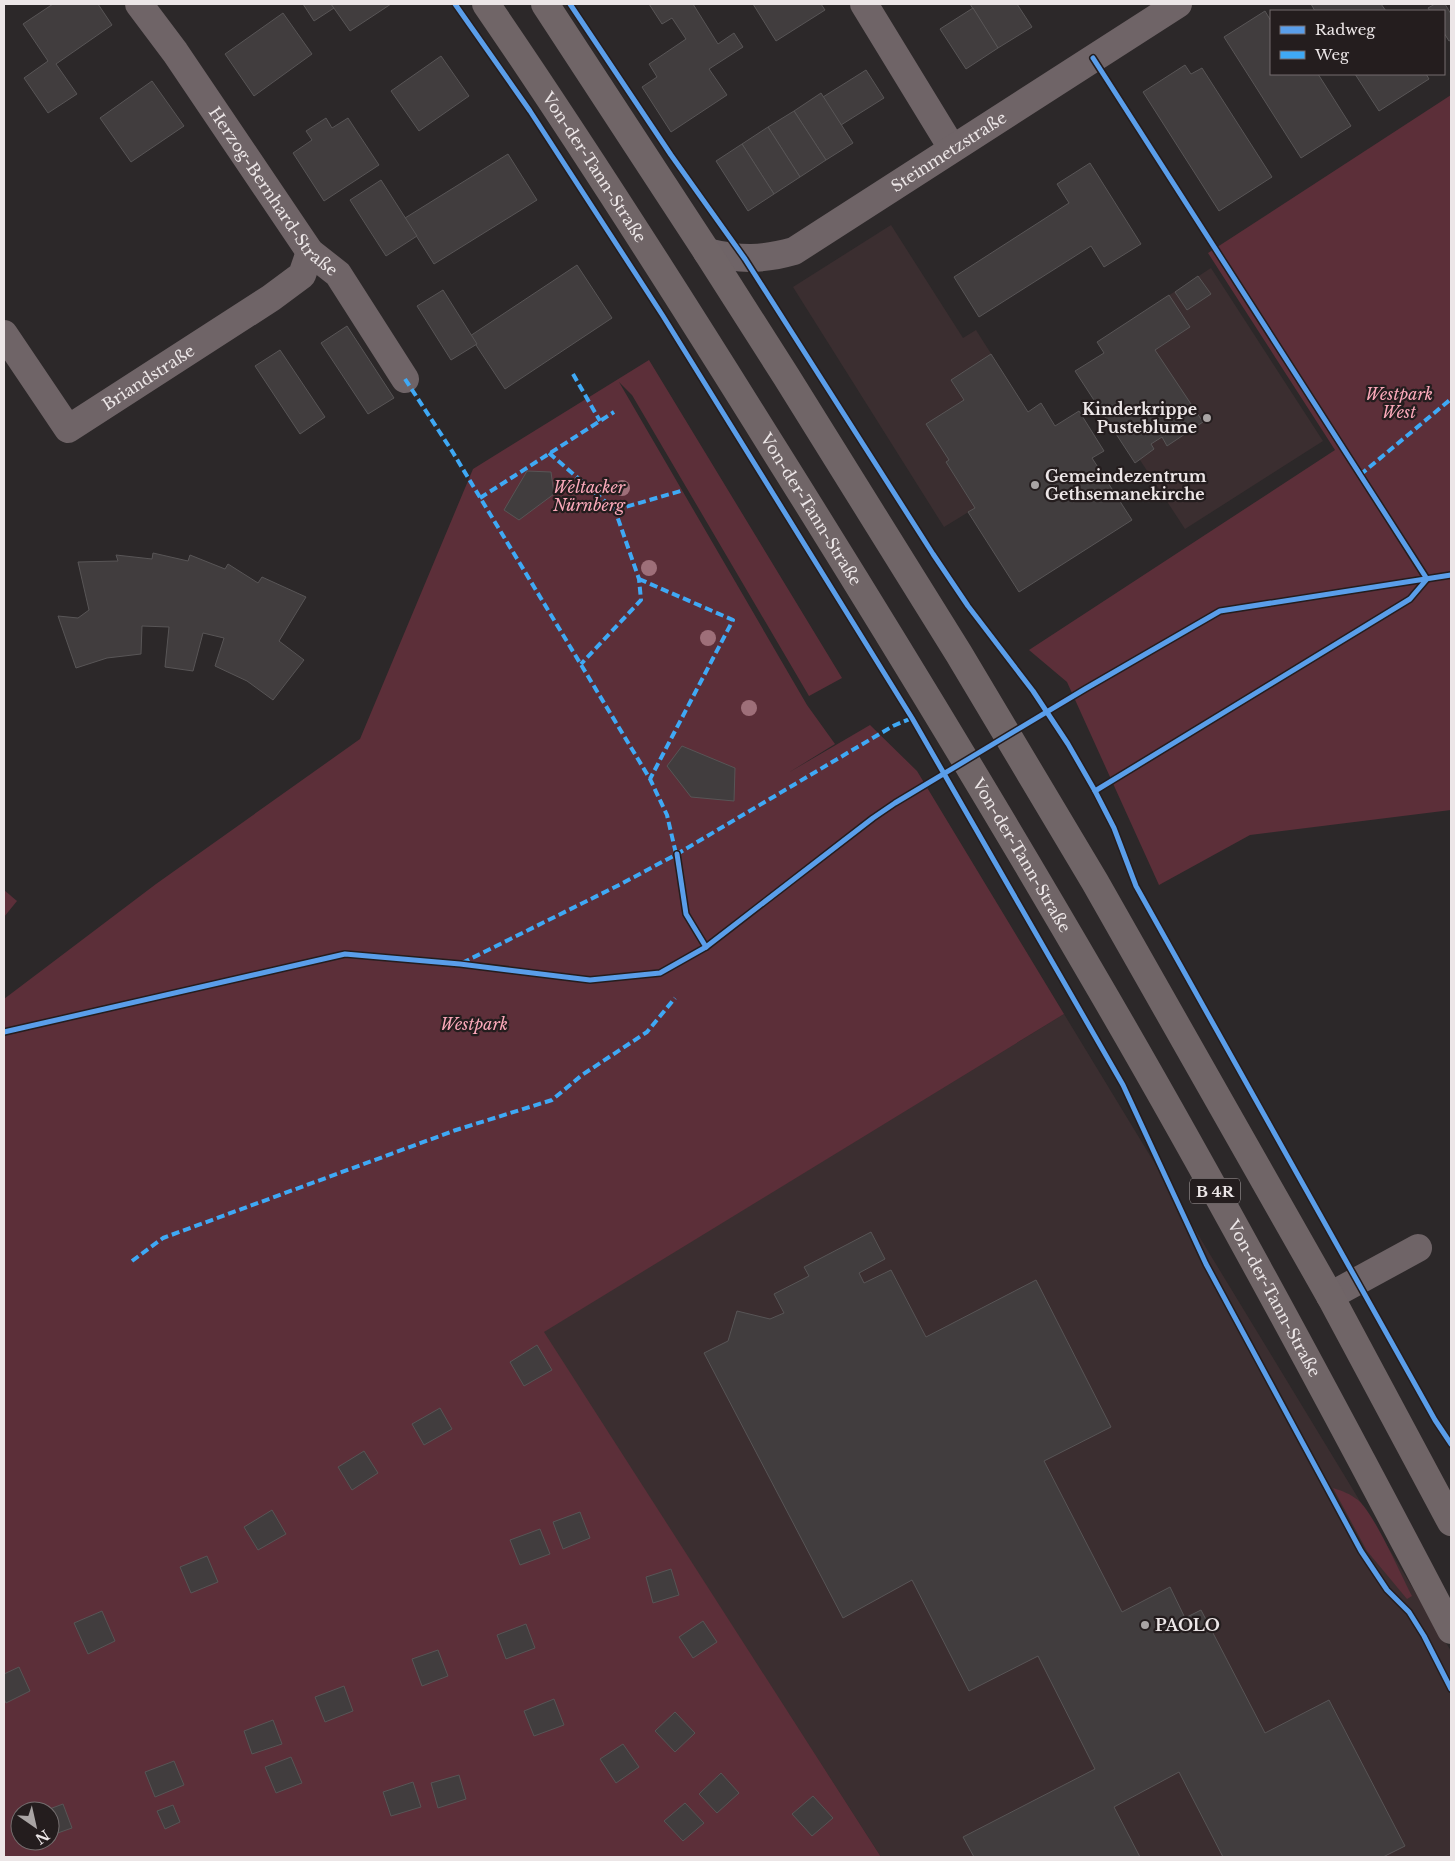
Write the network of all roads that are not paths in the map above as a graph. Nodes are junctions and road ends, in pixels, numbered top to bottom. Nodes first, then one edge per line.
1 (139, 4) edge
2 (486, 4) edge
3 (545, 4) edge
4 (864, 4) edge
5 (1178, 4) edge
6 (952, 148) junction
7 (310, 252) junction
8 (707, 252) junction
9 (4, 334) edge
10 (405, 379) dead end
11 (1418, 1248) dead end
12 (1330, 1296) junction
13 (1451, 1522) edge
14 (1451, 1630) edge

1 - 7 street, Herzog-Bernhard-Straße
2 - 14 main road, Von-der-Tann-Straße / B 4R
3 - 8 main road, B 4R
4 - 6 street
5 - 6 street, Steinmetzstraße
6 - 8 street, Steinmetzstraße
7 - 9 street, Briandstraße
7 - 10 street, Herzog-Bernhard-Straße
8 - 12 main road, B 4R
11 - 12 street
12 - 13 main road, B 4R

